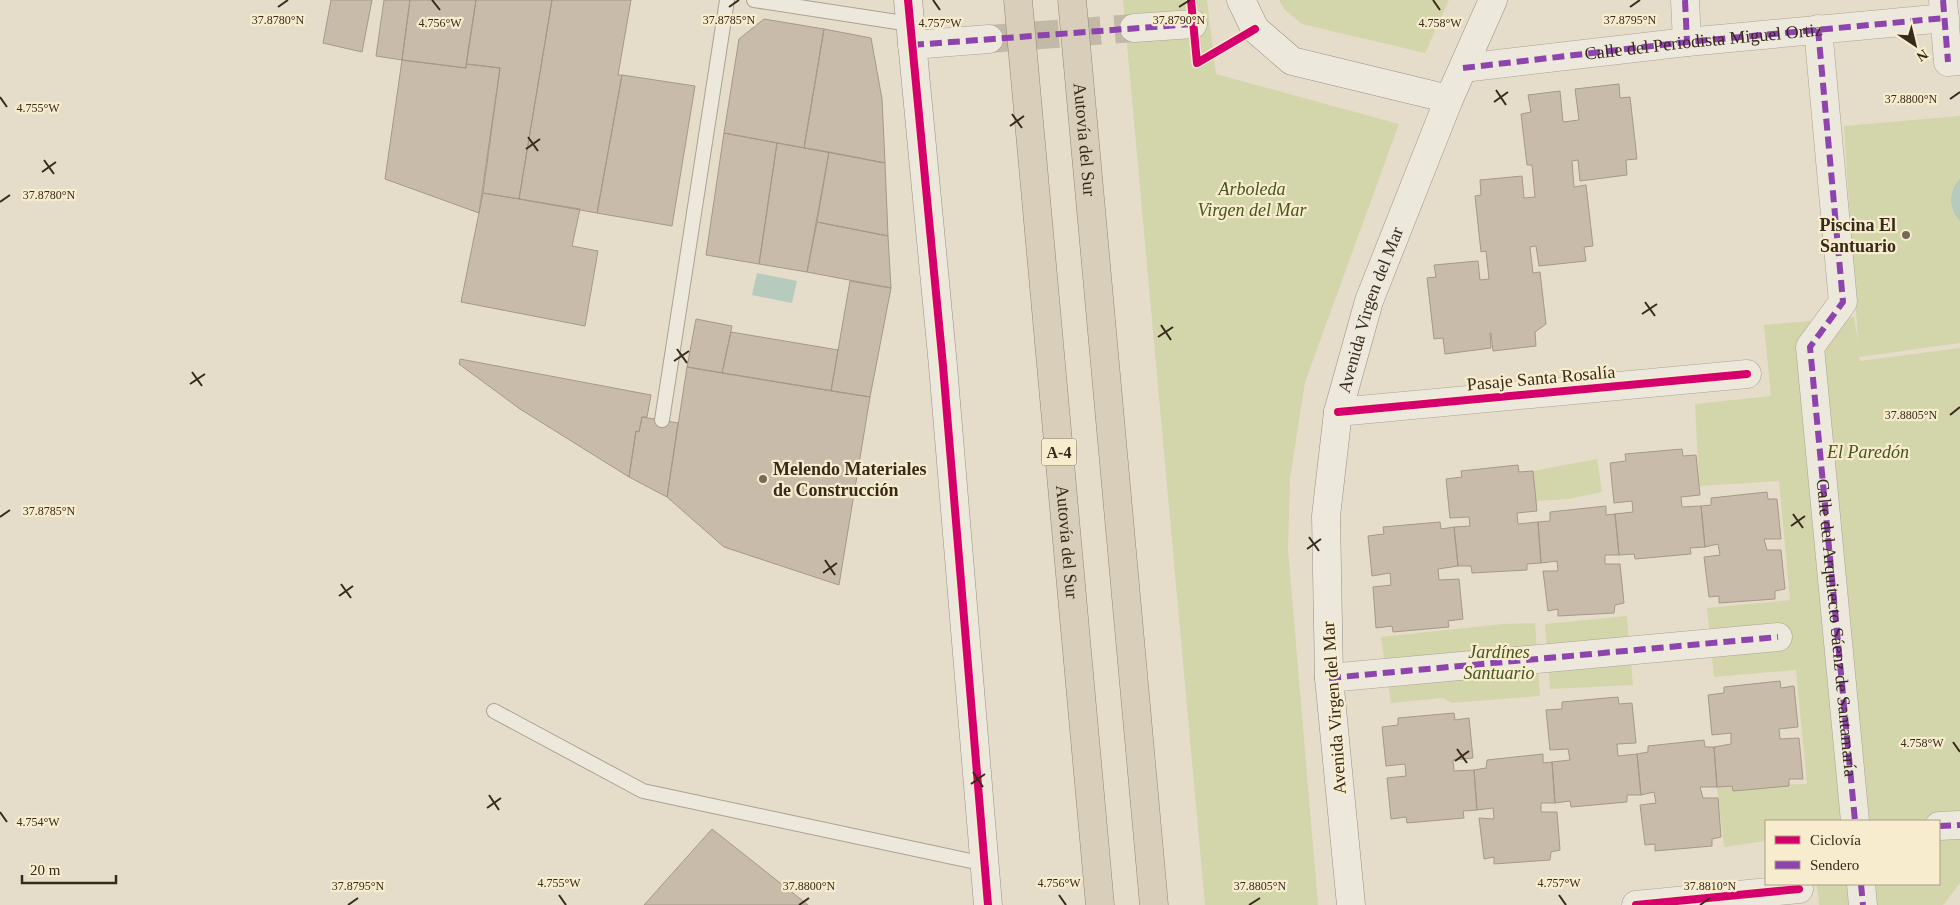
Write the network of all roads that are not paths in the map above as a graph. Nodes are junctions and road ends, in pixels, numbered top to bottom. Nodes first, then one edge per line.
1 (727, 0) edge
2 (754, 0) edge
3 (1018, 0) edge
4 (1072, 0) edge
5 (1241, 0) edge
6 (1493, 0) edge
7 (1685, 0) edge
8 (1944, 9) edge
9 (910, 23) edge
10 (1193, 24) dead end
11 (1134, 28) tunnel mouth
12 (1818, 29) junction
13 (989, 40) tunnel mouth
14 (1687, 42) junction
15 (1954, 61) edge
16 (1463, 68) junction
17 (1449, 99) junction
18 (1747, 374) dead end
19 (1338, 412) junction
20 (662, 420) dead end
21 (1778, 637) dead end
22 (1329, 678) junction
23 (494, 711) dead end
24 (1855, 820) edge
25 (1960, 825) edge
26 (1940, 826) edge
27 (985, 864) junction
28 (1860, 885) edge
29 (1799, 888) dead end
30 (988, 905) edge
31 (1100, 905) edge
32 (1154, 905) edge
33 (1351, 905) edge
34 (1636, 905) edge
35 (1862, 905) edge

1 - 20 lane
2 - 9 lane
3 - 31 highway, Autovía del Sur / A-4
4 - 32 highway, Autovía del Sur
5 - 17 street
6 - 16 street, Avenida Virgen del Mar
7 - 14 street
8 - 12 street, Calle del Periodista Miguel Ortiz
8 - 15 street
9 - 13 street
9 - 27 street
10 - 11 street
12 - 14 street, Calle del Periodista Miguel Ortiz
12 - 24 street, Calle del Arquitecto Sáenz de Santamaría
14 - 16 street, Calle del Periodista Miguel Ortiz
16 - 17 street, Avenida Virgen del Mar
17 - 19 street, Avenida Virgen del Mar
18 - 19 street, Pasaje Santa Rosalía
19 - 22 street, Avenida Virgen del Mar
21 - 22 street
22 - 33 street, Avenida Virgen del Mar
23 - 27 lane
25 - 26 street
27 - 30 street
28 - 35 street
29 - 34 street

